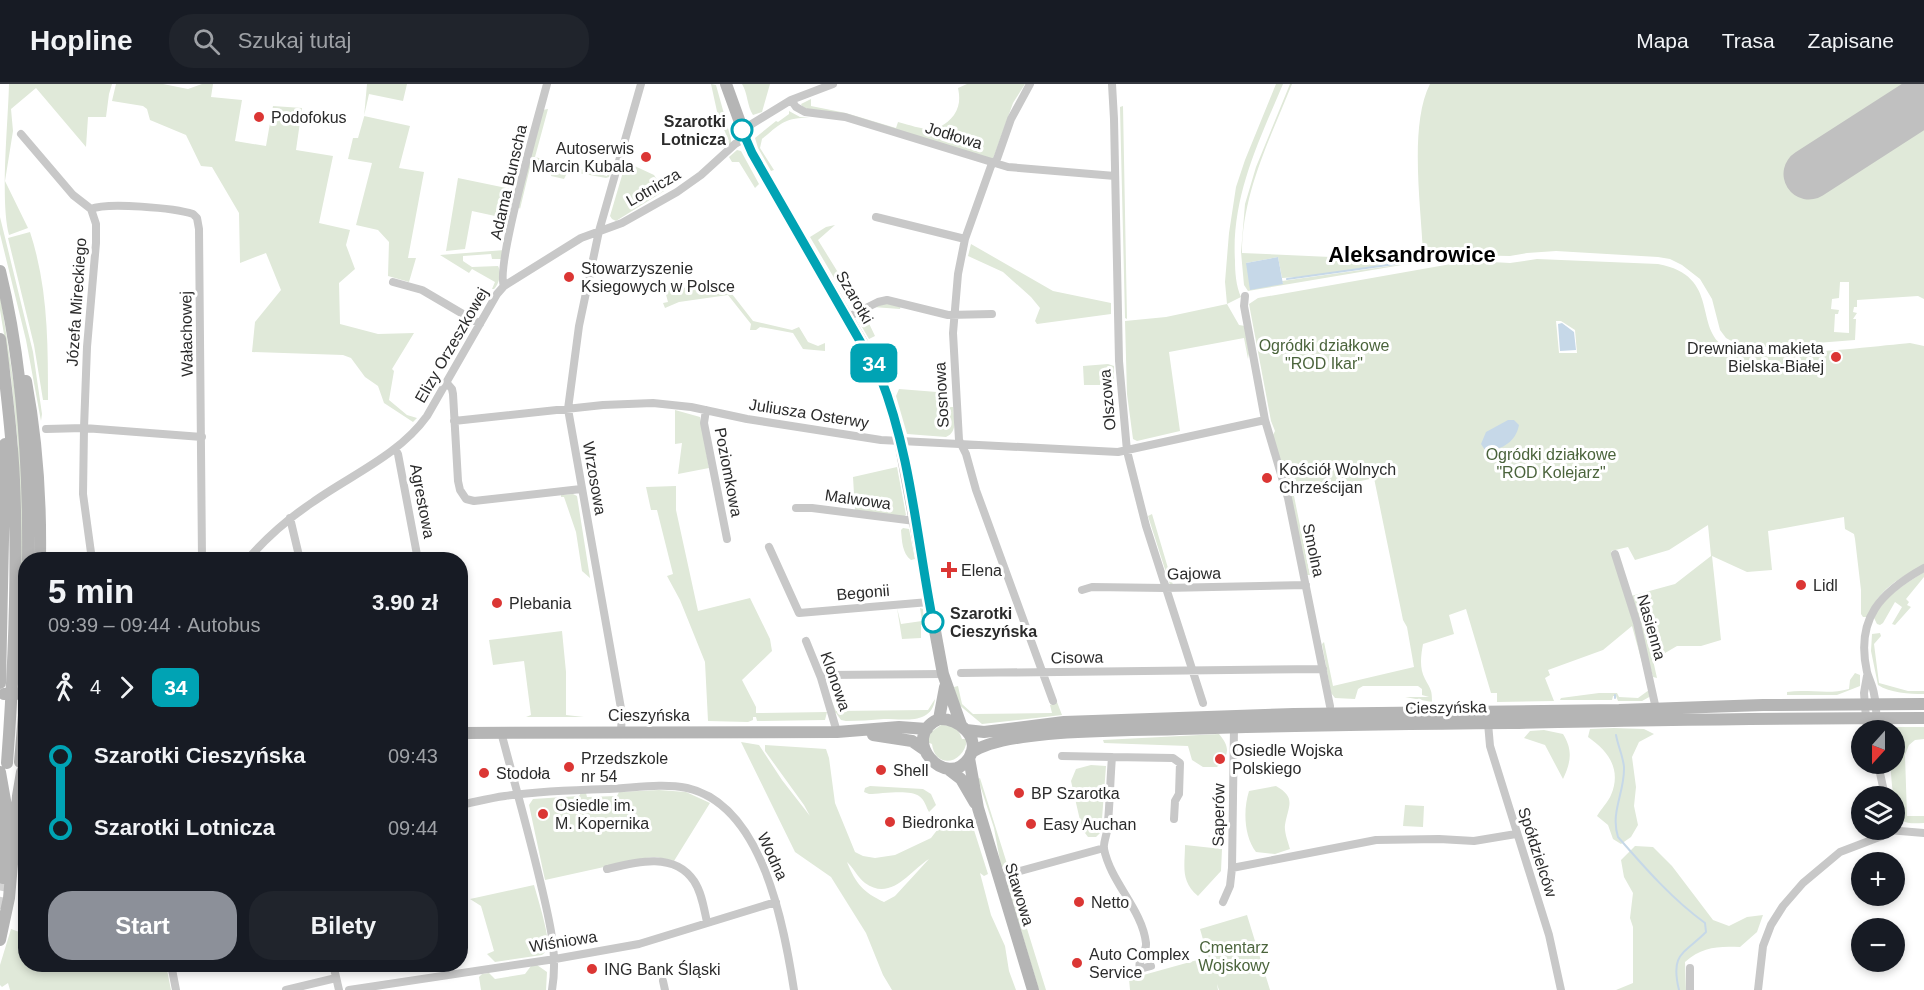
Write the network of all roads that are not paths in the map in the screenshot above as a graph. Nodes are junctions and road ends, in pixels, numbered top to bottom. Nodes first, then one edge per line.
1 (547, 84) edge
2 (641, 84) edge
3 (726, 84) edge
4 (832, 84) edge
5 (1030, 84) edge
6 (1112, 84) edge
7 (791, 100) junction
8 (21, 134) dead end
9 (744, 134) junction
10 (993, 163) junction
11 (1115, 176) junction
12 (91, 209) junction
13 (876, 217) dead end
14 (599, 231) junction
15 (965, 239) junction
16 (0, 271) edge
17 (393, 282) dead end
18 (504, 286) junction
19 (1245, 297) dead end
20 (992, 314) dead end
21 (954, 315) junction
22 (848, 317) junction
23 (480, 324) junction
24 (6, 336) edge
25 (446, 382) junction
26 (6, 392) junction
27 (568, 409) junction
28 (706, 410) junction
29 (33, 416) junction
30 (1265, 420) junction
31 (454, 421) junction
32 (84, 428) junction
33 (46, 429) junction
34 (202, 437) junction
35 (900, 441) junction
36 (960, 444) junction
37 (395, 449) junction
38 (1127, 451) junction
39 (37, 462) junction
40 (581, 489) junction
41 (796, 508) dead end
42 (290, 518) junction
43 (915, 521) junction
44 (727, 539) dead end
45 (769, 547) dead end
46 (28, 552) edge
47 (40, 552) edge
48 (91, 552) edge
49 (202, 552) edge
50 (255, 552) edge
51 (298, 552) edge
52 (416, 552) edge
53 (1615, 554) dead end
54 (1924, 568) edge
55 (1306, 585) junction
56 (1165, 588) junction
57 (1083, 590) dead end
58 (929, 602) junction
59 (1, 636) edge
60 (806, 641) dead end
61 (1323, 669) junction
62 (1193, 670) junction
63 (961, 673) dead end
64 (1044, 673) junction
65 (821, 678) junction
66 (944, 678) junction
67 (1, 690) edge
68 (18, 693) edge
69 (1053, 701) dead end
70 (1203, 703) dead end
71 (1870, 704) junction
72 (1924, 704) edge
73 (1330, 706) dead end
74 (1656, 709) junction
75 (1924, 718) edge
76 (939, 719) junction
77 (1872, 720) edge
78 (1905, 720) edge
79 (1488, 723) junction
80 (1851, 724) edge
81 (1234, 727) junction
82 (964, 728) junction
83 (927, 729) junction
84 (621, 731) junction
85 (501, 732) junction
86 (837, 732) junction
87 (468, 733) edge
88 (925, 750) junction
89 (970, 756) junction
90 (1062, 756) dead end
91 (1112, 757) junction
92 (18, 768) edge
93 (2, 769) edge
94 (948, 769) junction
95 (18, 789) edge
96 (518, 795) junction
97 (468, 804) edge
98 (978, 808) junction
99 (1174, 819) dead end
100 (1905, 831) edge
101 (1924, 833) edge
102 (1516, 834) junction
103 (1872, 840) edge
104 (18, 848) edge
105 (1104, 848) junction
106 (14, 855) junction
107 (1232, 868) junction
108 (607, 869) dead end
109 (998, 877) junction
110 (777, 902) junction
111 (1223, 902) dead end
112 (0, 905) edge
113 (707, 922) junction
114 (0, 940) edge
115 (555, 959) junction
116 (1151, 966) dead end
117 (1690, 968) dead end
118 (173, 972) edge
119 (335, 972) edge
120 (336, 978) junction
121 (176, 990) edge
122 (286, 990) edge
123 (339, 990) edge
124 (350, 990) edge
125 (552, 990) edge
126 (794, 990) edge
127 (1033, 990) edge
128 (1561, 990) edge
129 (1690, 990) edge
130 (1758, 990) edge

1 - 18 street, Adama Bunscha
2 - 14 street
3 - 9 main road, Szarotki
4 - 7 street, Lotnicza
5 - 10 street, Sosnowa
6 - 11 street, Olszowa
7 - 9 street, Lotnicza
7 - 10 street, Jodłowa
8 - 12 street
9 - 14 street, Lotnicza
9 - 22 main road, Szarotki
10 - 11 street, Jodłowa
10 - 15 street, Sosnowa
11 - 38 street, Olszowa
12 - 32 street, Józefa Mireckiego
12 - 34 street, Wałachowej
13 - 15 street
14 - 18 street, Elizy Orzeszkowej
14 - 27 street, Wrzosowa
15 - 21 street, Sosnowa
16 - 24 main road
17 - 23 street
18 - 23 street, Elizy Orzeszkowej
19 - 30 street, Smolna
20 - 21 street
21 - 22 street
21 - 36 street, Sosnowa
22 - 35 main road, Szarotki
23 - 25 street, Elizy Orzeszkowej
24 - 26 main road
24 - 29 main road
24 - 46 main road
25 - 31 street
25 - 37 street, Elizy Orzeszkowej
26 - 59 main road
26 - 93 main road
27 - 28 street, Juliusza Osterwy
27 - 31 street, Juliusza Osterwy
27 - 40 street, Wrzosowa
28 - 35 street, Juliusza Osterwy
28 - 44 street, Poziomkowa
29 - 33 street
29 - 39 main road
30 - 38 street, Juliusza Osterwy
30 - 55 street, Smolna
31 - 40 street
32 - 33 street
32 - 34 street
32 - 48 street, Józefa Mireckiego
33 - 39 street
34 - 49 street, Wałachowej
35 - 36 street, Juliusza Osterwy
35 - 43 main road, Szarotki
36 - 38 street, Juliusza Osterwy
36 - 64 street, Sosnowa
37 - 42 street, Elizy Orzeszkowej
37 - 52 street, Agrestowa
38 - 56 street, Olszowa
39 - 47 main road
40 - 84 street, Wrzosowa
41 - 43 street, Malwowa
42 - 50 street, Elizy Orzeszkowej
42 - 51 street
43 - 58 main road, Szarotki
45 - 58 street, Begonii
53 - 74 street, Nasienna
54 - 71 street
55 - 56 street, Gajowa
55 - 61 street, Smolna
56 - 57 street, Gajowa
56 - 62 street, Olszowa
58 - 66 main road, Szarotki
59 - 67 main road
60 - 65 street, Klonowa
61 - 62 street
61 - 73 street, Smolna
62 - 64 street, Cisowa
62 - 70 street, Olszowa
63 - 64 street, Cisowa
64 - 69 street, Sosnowa
65 - 66 street
65 - 86 street, Klonowa
66 - 76 main road, Szarotki
66 - 82 main road, Szarotki
67 - 68 main road, bridge
71 - 72 main road, Cieszyńska
71 - 74 main road, Cieszyńska
71 - 77 street
74 - 82 main road, Cieszyńska
75 - 78 main road, Cieszyńska
76 - 82 main road
76 - 83 main road
79 - 80 main road, Cieszyńska
79 - 81 main road, Cieszyńska
79 - 102 street, Spółdzielców
81 - 89 main road, Cieszyńska
81 - 107 street, Saperów
82 - 89 main road
83 - 86 main road, Cieszyńska
83 - 88 main road
84 - 85 main road, Cieszyńska
84 - 86 main road, Cieszyńska
85 - 87 main road, Cieszyńska
85 - 96 street
86 - 88 main road, Cieszyńska
88 - 94 main road
89 - 94 main road
89 - 98 main road, Stawowa
90 - 91 street
91 - 99 street
91 - 105 street
92 - 93 main road
93 - 112 main road
94 - 98 main road, Stawowa
95 - 106 main road
96 - 97 street, Wodna
96 - 110 street, Wodna
96 - 115 street
98 - 109 main road, Stawowa
100 - 101 street
102 - 107 street
102 - 128 street, Spółdzielców
103 - 130 street
104 - 106 main road
105 - 109 street
105 - 116 street
106 - 114 main road
107 - 111 street, Saperów
108 - 113 street
109 - 127 main road, Stawowa
110 - 113 street, Wiśniowa
110 - 126 street, Wodna
113 - 115 street, Wiśniowa
115 - 124 street, Wiśniowa
115 - 125 street
117 - 129 street
118 - 121 street
119 - 120 street
120 - 122 street
120 - 123 street

